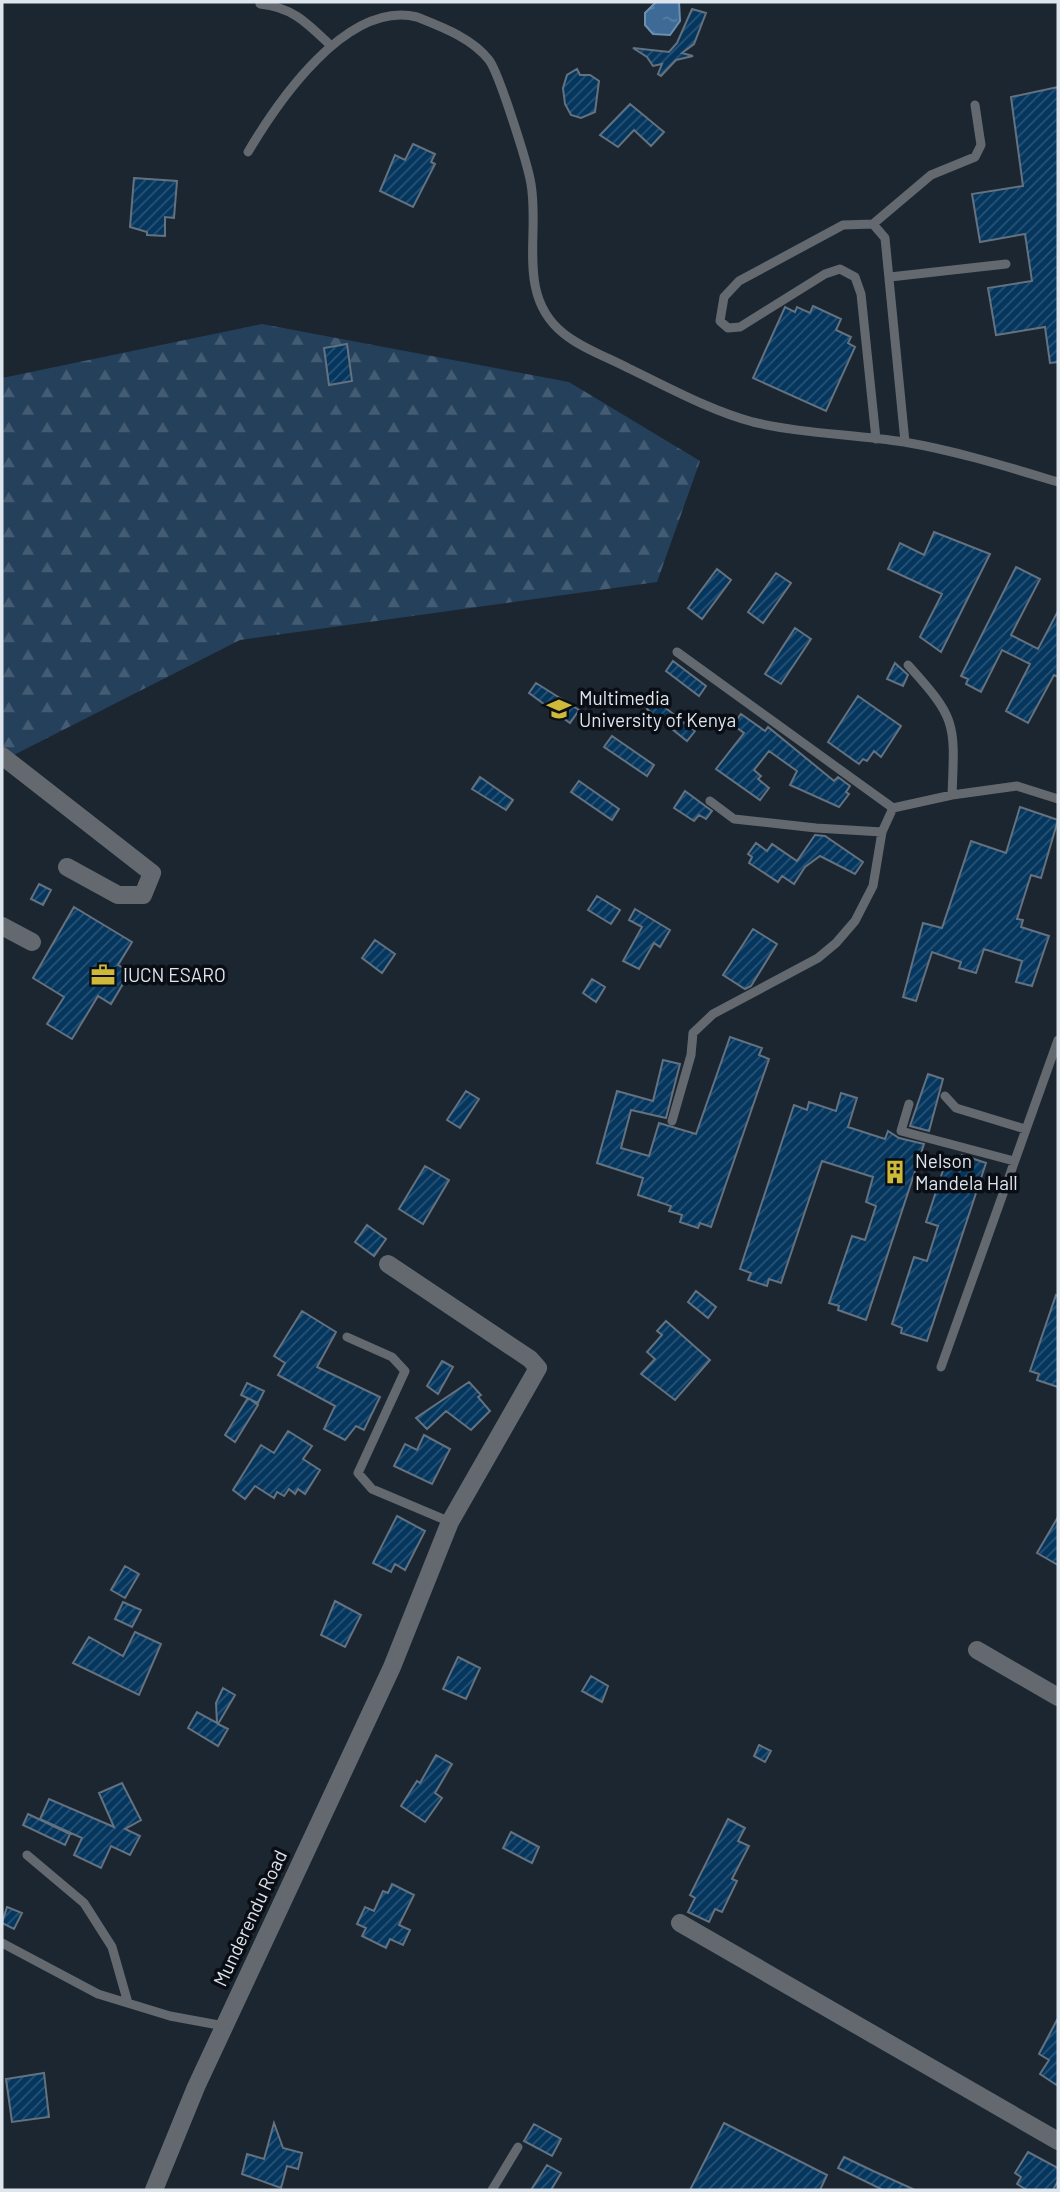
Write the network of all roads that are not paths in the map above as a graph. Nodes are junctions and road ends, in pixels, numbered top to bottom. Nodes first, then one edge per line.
1 (260, 4) dead end
2 (329, 44) junction
3 (975, 105) dead end
4 (248, 152) dead end
5 (873, 223) junction
6 (1006, 264) dead end
7 (890, 277) junction
8 (876, 439) junction
9 (905, 442) junction
10 (1058, 482) edge
11 (677, 652) dead end
12 (908, 665) dead end
13 (2, 757) edge
14 (952, 795) junction
15 (1058, 799) edge
16 (710, 801) dead end
17 (893, 808) junction
18 (881, 832) junction
19 (67, 867) dead end
20 (2, 926) edge
21 (32, 942) dead end
22 (1058, 1040) edge
23 (945, 1096) dead end
24 (909, 1104) dead end
25 (672, 1121) dead end
26 (1025, 1129) junction
27 (1014, 1161) junction
28 (388, 1264) dead end
29 (347, 1337) dead end
30 (941, 1367) dead end
31 (450, 1522) junction
32 (978, 1650) dead end
33 (1058, 1697) edge
34 (27, 1855) dead end
35 (680, 1923) dead end
36 (2, 1942) edge
37 (128, 2003) junction
38 (224, 2026) junction
39 (1058, 2141) edge
40 (518, 2147) dead end
41 (154, 2190) edge
42 (492, 2190) edge

1 - 2 lane
2 - 4 lane
2 - 8 lane
3 - 5 lane
5 - 7 lane
5 - 8 lane
6 - 7 lane
7 - 9 lane
8 - 9 lane
9 - 10 lane
11 - 17 lane
12 - 14 lane
13 - 19 street
14 - 15 lane
14 - 17 lane
16 - 18 lane
17 - 18 lane
18 - 25 lane
20 - 21 street
22 - 26 lane
23 - 26 lane
24 - 27 lane
26 - 27 lane
27 - 30 lane
28 - 31 street, Munderendu Road
29 - 31 lane
31 - 38 street, Munderendu Road
32 - 33 street
34 - 37 lane
35 - 39 street
36 - 37 lane
37 - 38 lane
38 - 41 street, Munderendu Road
40 - 42 lane

